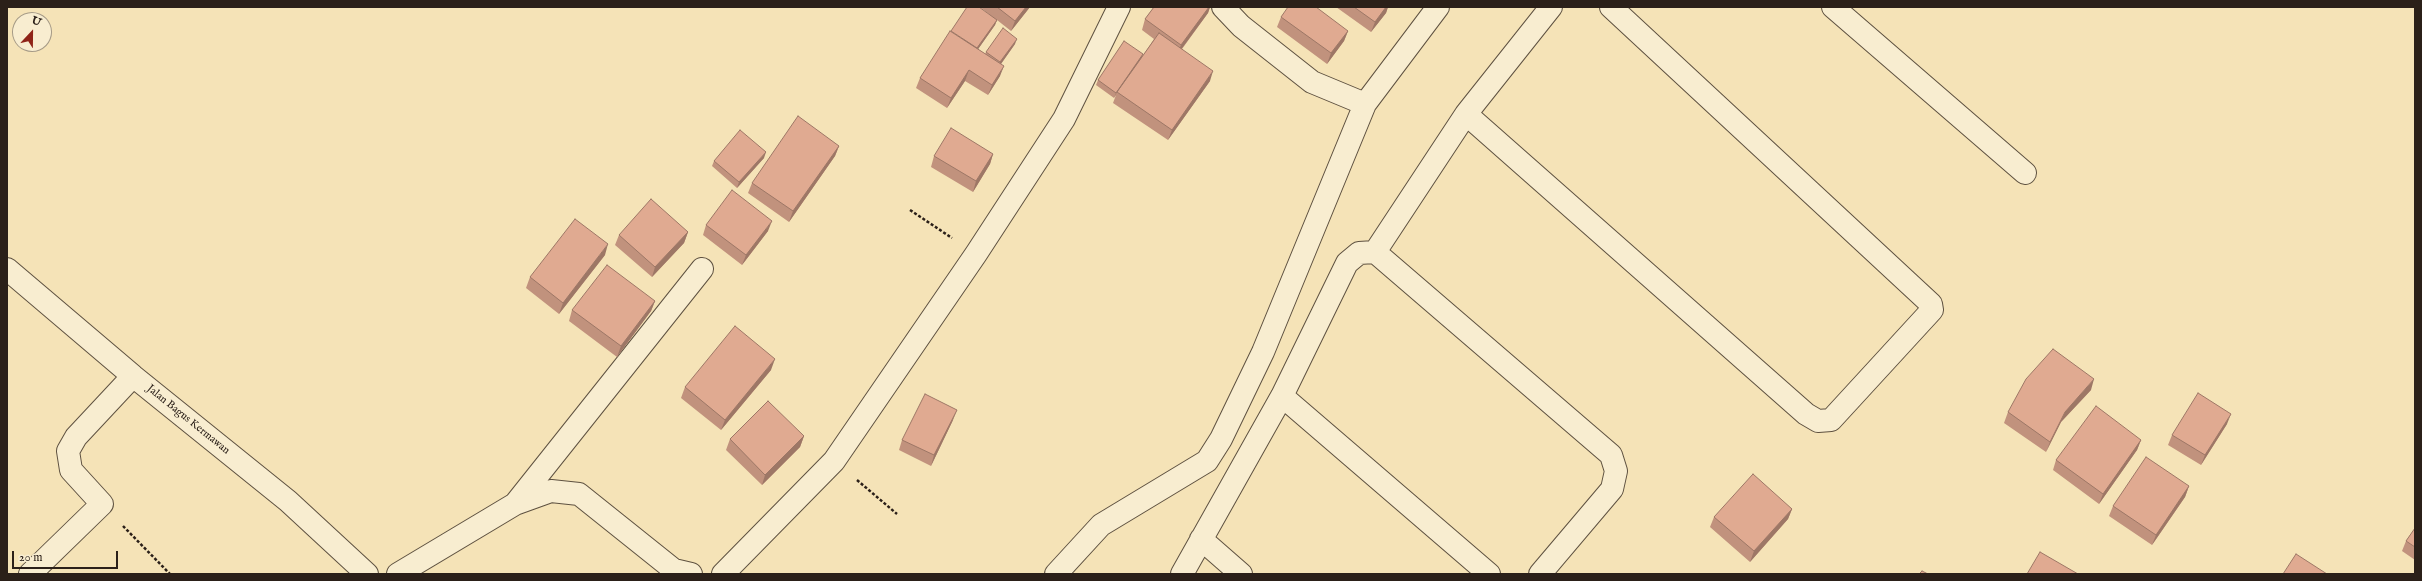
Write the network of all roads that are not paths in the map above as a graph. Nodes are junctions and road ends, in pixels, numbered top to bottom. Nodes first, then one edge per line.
1 (1119, 7) edge
2 (1224, 7) edge
3 (1438, 7) edge
4 (1551, 7) edge
5 (1611, 7) edge
6 (1833, 7) edge
7 (1365, 104) junction
8 (1466, 114) junction
9 (2025, 172) dead end
10 (1375, 252) junction
11 (7, 269) edge
12 (702, 269) dead end
13 (132, 376) junction
14 (1282, 396) junction
15 (515, 504) junction
16 (1201, 539) junction
17 (30, 574) edge
18 (367, 574) edge
19 (398, 574) edge
20 (691, 574) edge
21 (723, 574) edge
22 (1056, 574) edge
23 (1182, 574) edge
24 (1241, 574) edge
25 (1489, 574) edge
26 (1540, 574) edge

1 - 21 street
2 - 7 street
3 - 7 street
4 - 8 street
5 - 8 street
6 - 9 street
7 - 22 street
8 - 10 street
10 - 14 street
10 - 26 street
11 - 13 street, Jalan Bagus Kermawan
12 - 15 street
13 - 17 street
13 - 18 street, Jalan Bagus Kermawan
14 - 16 street
14 - 25 street
15 - 19 street
15 - 20 street
16 - 23 street
16 - 24 street

